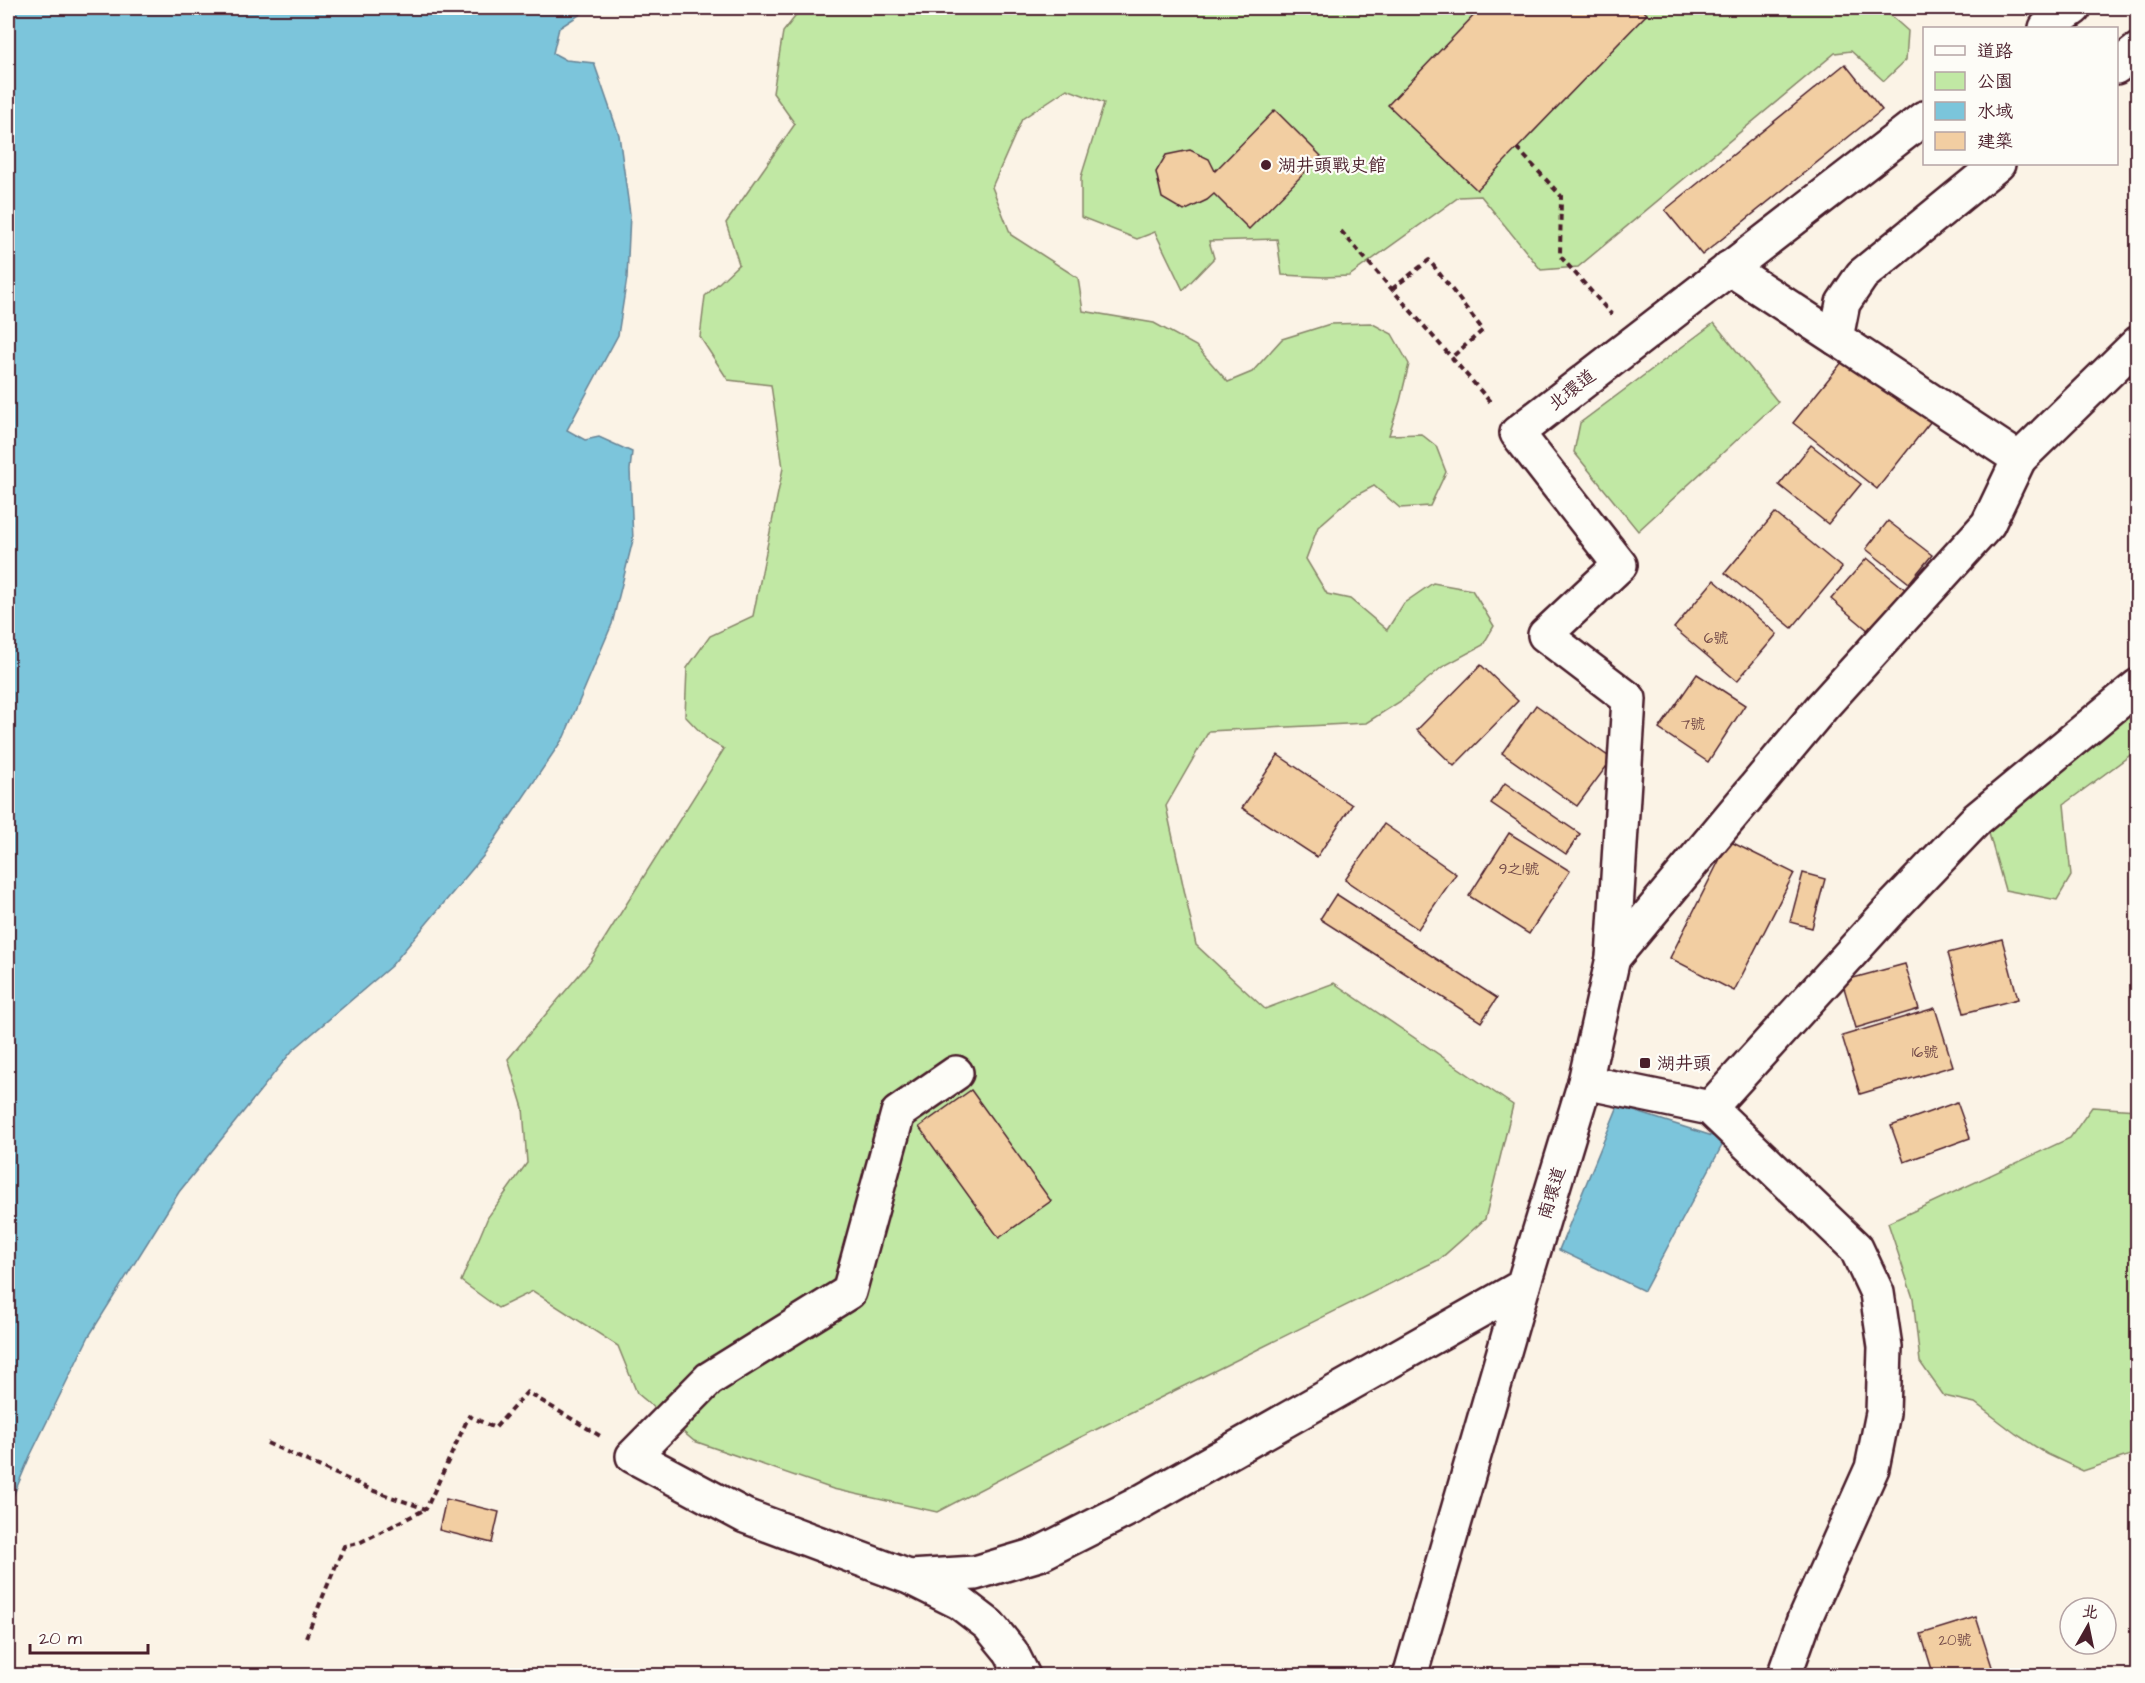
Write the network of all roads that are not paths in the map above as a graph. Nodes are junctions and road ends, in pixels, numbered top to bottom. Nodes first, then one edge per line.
1 (2074, 8) edge
2 (2047, 27) edge
3 (2138, 50) edge
4 (2118, 65) edge
5 (1923, 118) edge
6 (1997, 165) edge
7 (1729, 268) junction
8 (1836, 338) junction
9 (2138, 343) edge
10 (2019, 459) junction
11 (2138, 686) edge
12 (1629, 699) joint
13 (1613, 958) junction
14 (956, 1073) dead end
15 (1585, 1082) junction
16 (1710, 1108) junction
17 (1523, 1286) junction
18 (909, 1577) junction
19 (1023, 1676) edge
20 (1410, 1676) edge
21 (1784, 1676) edge

1 - 2 street
3 - 4 street
5 - 7 street, 北環道
6 - 8 street
7 - 8 street
7 - 12 street, 北環道
8 - 10 street
9 - 10 street
10 - 13 street
11 - 16 street
12 - 13 street, 南環道
13 - 15 street, 南環道
14 - 18 street
15 - 16 street
15 - 17 street, 南環道
16 - 21 street
17 - 18 street
17 - 20 street, 南環道
18 - 19 street

